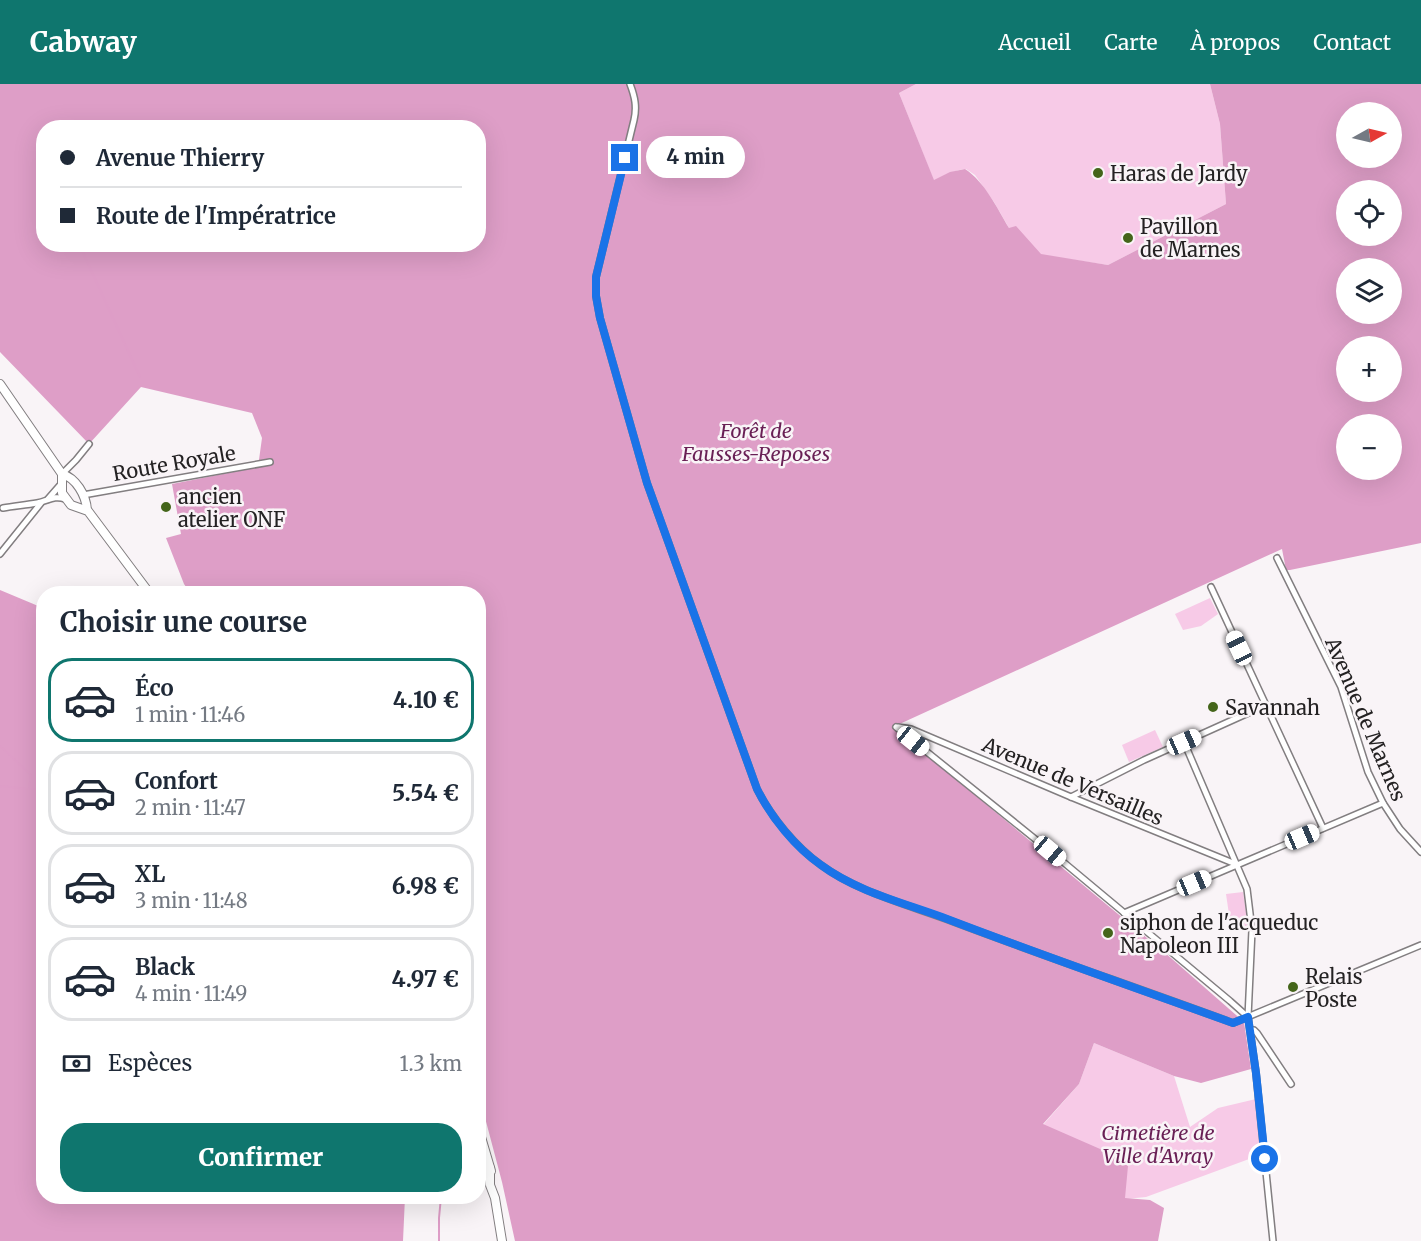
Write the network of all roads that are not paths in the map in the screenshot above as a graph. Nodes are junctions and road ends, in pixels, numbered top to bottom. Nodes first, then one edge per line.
1 (630, 84) edge
2 (0, 384) edge
3 (89, 444) dead end
4 (270, 462) dead end
5 (62, 478) junction
6 (83, 495) junction
7 (48, 499) junction
8 (66, 499) junction
9 (41, 503) junction
10 (3, 508) dead end
11 (87, 510) junction
12 (0, 554) edge
13 (1277, 558) dead end
14 (144, 586) edge
15 (1211, 587) dead end
16 (1266, 705) junction
17 (1184, 742) junction
18 (1071, 797) junction
19 (1383, 803) junction
20 (1323, 828) junction
21 (1421, 852) edge
22 (1238, 865) junction
23 (1124, 913) junction
24 (1421, 945) edge
25 (1248, 1017) junction
26 (1250, 1030) junction
27 (1291, 1084) dead end
28 (486, 1154) edge
29 (502, 1241) edge
30 (1273, 1241) edge

1 - 25 street
2 - 5 main road
3 - 5 street
4 - 6 street, Route Royale
5 - 6 main road
5 - 7 street
5 - 8 main road
6 - 11 main road
7 - 8 street
7 - 9 street
8 - 11 main road
9 - 10 street
9 - 12 street
11 - 14 main road
13 - 19 street, Avenue de Marnes
15 - 16 street
16 - 17 street
16 - 20 street
17 - 18 street
17 - 22 street
18 - 22 street, Avenue de Versailles
18 - 23 street, Avenue de Versailles
19 - 20 street
19 - 21 street, Avenue de Marnes
20 - 22 street
22 - 23 street
22 - 25 street
23 - 25 street
24 - 25 street
25 - 26 street
26 - 27 street
26 - 30 street
28 - 29 main road

